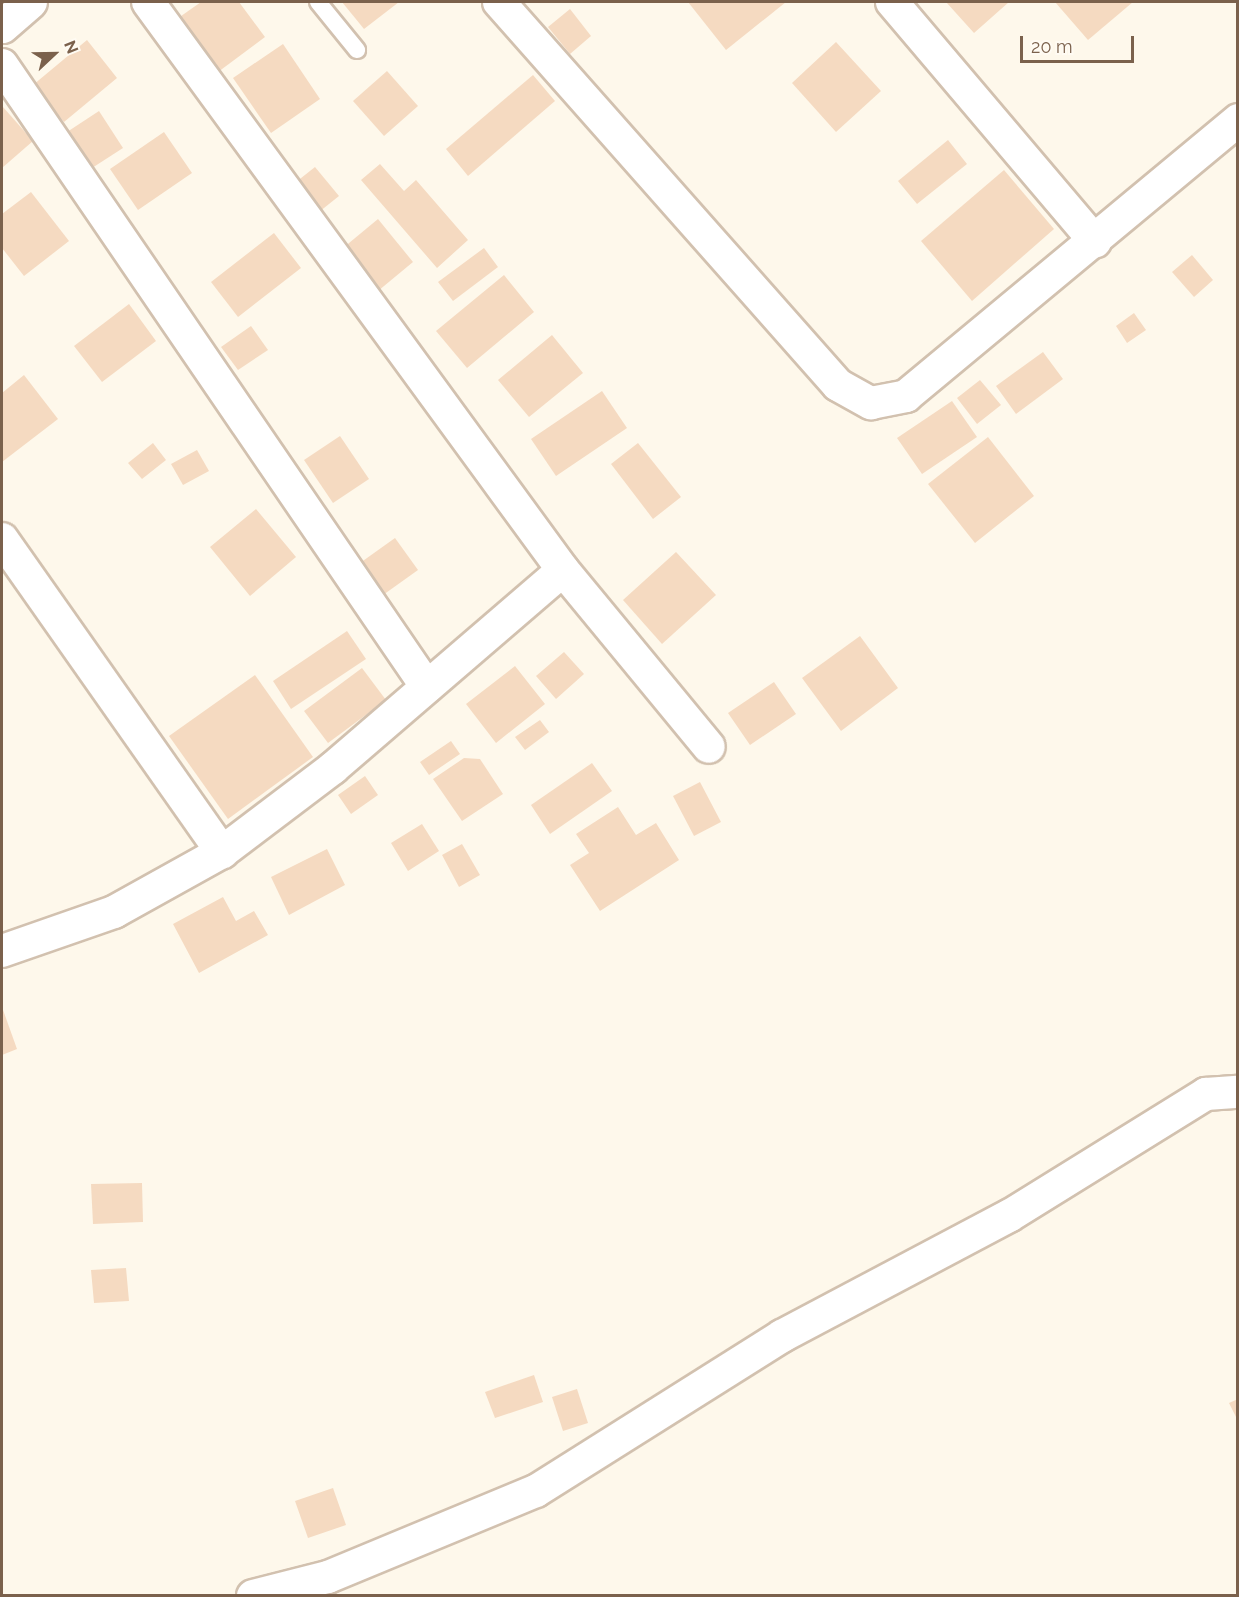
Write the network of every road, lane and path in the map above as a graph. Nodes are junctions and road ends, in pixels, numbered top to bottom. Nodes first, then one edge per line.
1 (30, 2) edge
2 (148, 2) edge
3 (318, 2) edge
4 (498, 2) edge
5 (892, 2) edge
6 (2, 26) edge
7 (357, 50) dead end
8 (2, 65) edge
9 (1238, 120) edge
10 (1095, 241) junction
11 (2, 539) edge
12 (564, 570) junction
13 (428, 687) junction
14 (709, 747) dead end
15 (222, 852) junction
16 (2, 951) edge
17 (1238, 1092) edge
18 (253, 1596) edge

1 - 6 main road
2 - 12 street
3 - 7 lane
4 - 10 street
5 - 10 street
8 - 13 street
9 - 10 street
11 - 15 street
12 - 13 street
12 - 14 street
13 - 15 street
15 - 16 street
17 - 18 street

